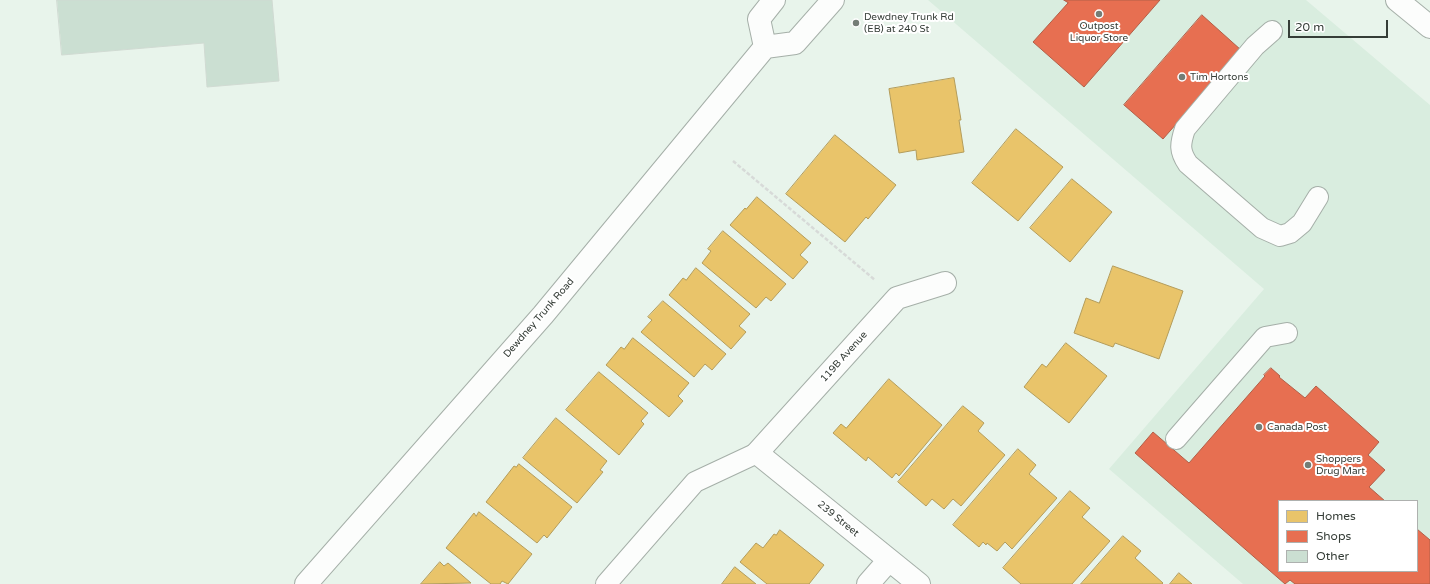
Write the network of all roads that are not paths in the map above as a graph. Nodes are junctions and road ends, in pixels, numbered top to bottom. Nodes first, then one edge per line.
1 (774, 0) edge
2 (834, 0) edge
3 (1397, 0) edge
4 (1430, 27) edge
5 (1272, 31) dead end
6 (765, 47) junction
7 (1318, 197) dead end
8 (945, 283) dead end
9 (1287, 333) dead end
10 (1176, 439) dead end
11 (758, 454) junction
12 (889, 560) junction
13 (306, 584) edge
14 (606, 584) edge
15 (868, 584) edge
16 (919, 584) edge

1 - 6 main road
2 - 6 main road
3 - 4 main road
5 - 7 lane
6 - 13 main road, Dewdney Trunk Road
8 - 11 main road, 119B Avenue
9 - 10 lane
11 - 12 main road, 239 Street
11 - 14 lane
12 - 15 main road
12 - 16 main road, 239 Street

